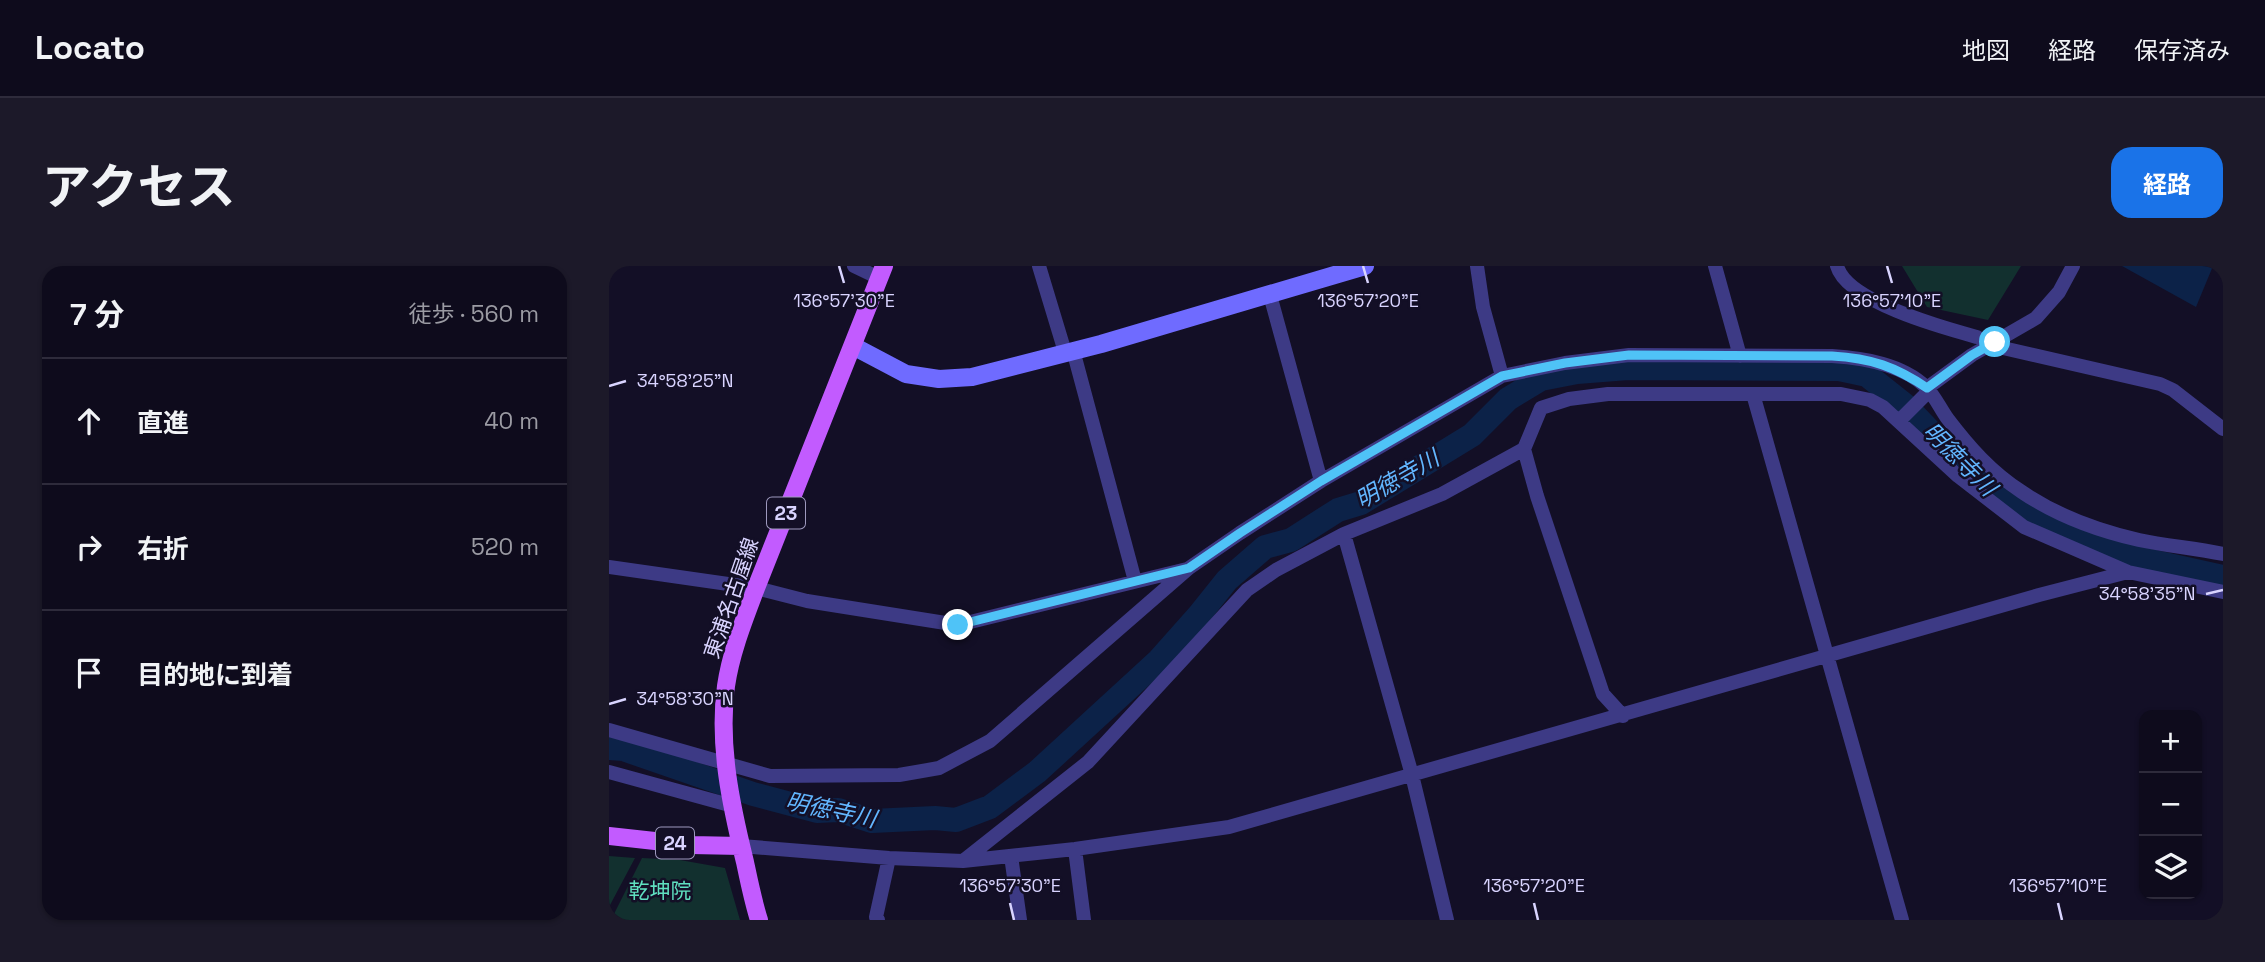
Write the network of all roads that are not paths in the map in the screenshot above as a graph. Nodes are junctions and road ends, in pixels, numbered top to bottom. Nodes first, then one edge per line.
1 (854, 266) edge
2 (1039, 266) edge
3 (1365, 266) edge
4 (1477, 266) edge
5 (1715, 266) edge
6 (1837, 266) edge
7 (2073, 266) edge
8 (881, 272) edge
9 (1270, 295) junction
10 (1977, 337) dead end
11 (1995, 342) junction
12 (853, 346) junction
13 (1069, 351) junction
14 (1740, 356) junction
15 (1502, 376) junction
16 (1927, 392) junction
17 (1753, 394) junction
18 (1901, 419) junction
19 (2223, 429) edge
20 (1524, 449) junction
21 (1321, 481) junction
22 (1344, 534) junction
23 (2223, 554) edge
24 (609, 567) edge
25 (1189, 568) junction
26 (2128, 572) junction
27 (1135, 581) junction
28 (756, 589) junction
29 (2223, 592) edge
30 (1827, 657) junction
31 (1623, 716) junction
32 (609, 730) edge
33 (726, 765) junction
34 (609, 772) edge
35 (1412, 775) junction
36 (733, 806) junction
37 (609, 836) edge
38 (741, 846) junction
39 (1075, 849) junction
40 (1011, 856) junction
41 (889, 858) junction
42 (963, 861) junction
43 (759, 920) edge
44 (878, 920) edge
45 (1020, 920) edge
46 (1084, 920) edge
47 (1447, 920) edge
48 (1902, 920) edge

1 - 8 street
2 - 13 street
3 - 9 street
4 - 15 street
5 - 14 street
6 - 10 street
7 - 11 street
8 - 12 main road, 東浦名古屋線 / 23
9 - 13 street
9 - 21 street
11 - 16 street
11 - 19 street
12 - 13 street
12 - 28 main road, 東浦名古屋線 / 23
13 - 27 street
14 - 15 street
14 - 16 street
15 - 21 street
16 - 18 street
16 - 23 street
17 - 18 street
17 - 20 street
17 - 30 street
18 - 26 street
20 - 22 street
20 - 31 street
21 - 25 street
22 - 35 street
22 - 42 street
24 - 28 street
25 - 27 street
25 - 33 street
26 - 29 street
26 - 30 street
27 - 28 street
28 - 33 main road, 東浦名古屋線 / 23
30 - 31 street
30 - 48 street
31 - 35 street
32 - 33 street
33 - 36 main road, 東浦名古屋線 / 23
34 - 36 street
35 - 39 street
35 - 47 street
36 - 38 main road, 東浦名古屋線 / 23
37 - 38 main road, 24
38 - 41 street
38 - 43 main road, 東浦名古屋線 / 23
39 - 40 street
39 - 46 street
40 - 42 street
40 - 45 street
41 - 42 street
41 - 44 street

